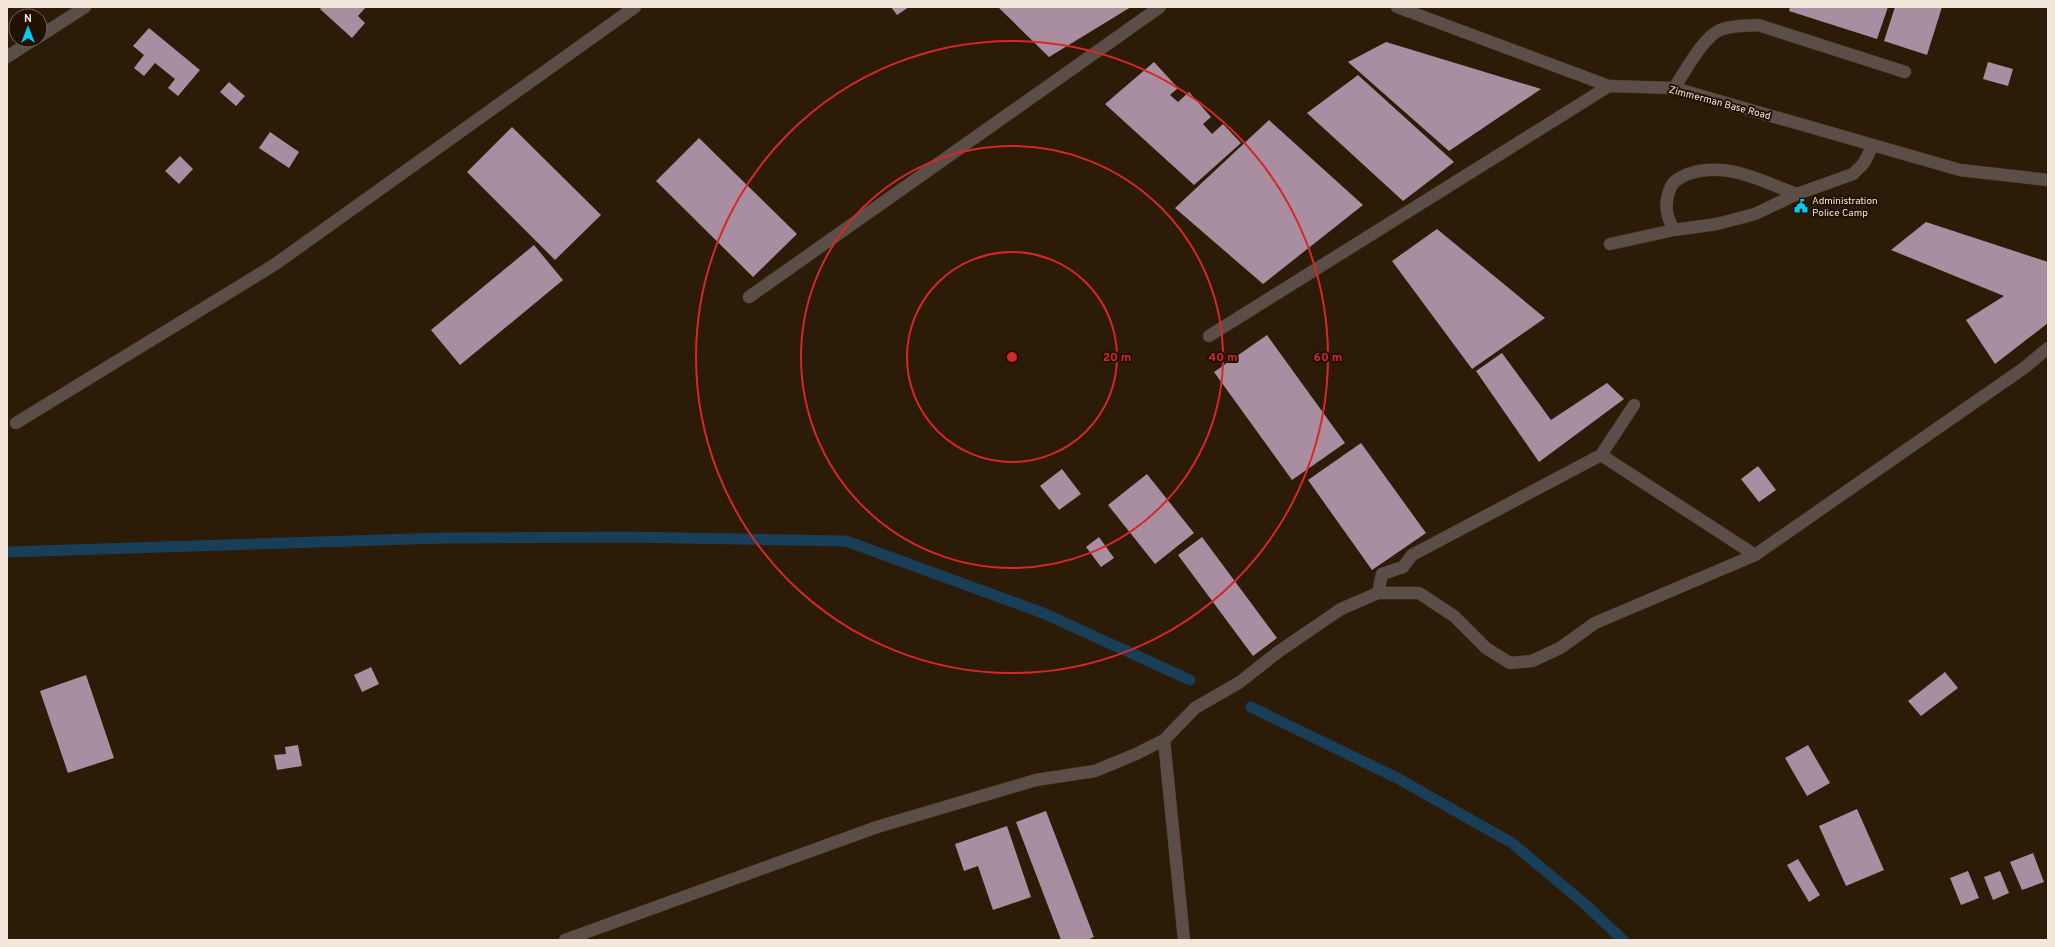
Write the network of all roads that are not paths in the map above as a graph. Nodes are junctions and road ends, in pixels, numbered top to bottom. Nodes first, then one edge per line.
1 (85, 7) edge
2 (635, 7) edge
3 (1160, 7) edge
4 (1398, 7) edge
5 (48, 31) edge
6 (21, 48) edge
7 (7, 57) edge
8 (1905, 72) dead end
9 (1609, 86) junction
10 (1674, 88) junction
11 (1873, 145) junction
12 (2048, 180) edge
13 (1798, 194) junction
14 (1674, 230) junction
15 (1610, 244) dead end
16 (749, 297) dead end
17 (1209, 336) dead end
18 (2048, 348) edge
19 (1634, 404) dead end
20 (16, 423) dead end
21 (1601, 455) junction
22 (1755, 555) junction
23 (1378, 593) junction
24 (1164, 740) junction
25 (565, 940) edge
26 (1184, 940) edge

1 - 5 street
2 - 20 street
3 - 16 street
4 - 9 street, Zimmerman Base Road
6 - 7 street
8 - 10 street
9 - 10 street, Zimmerman Base Road
9 - 17 street
10 - 11 street, Zimmerman Base Road
11 - 12 street, Zimmerman Base Road
11 - 13 street
13 - 14 street
13 - 14 street
14 - 15 street
18 - 22 street
19 - 21 street
21 - 22 street
21 - 23 street
22 - 23 street
23 - 24 street
24 - 25 street
24 - 26 street

